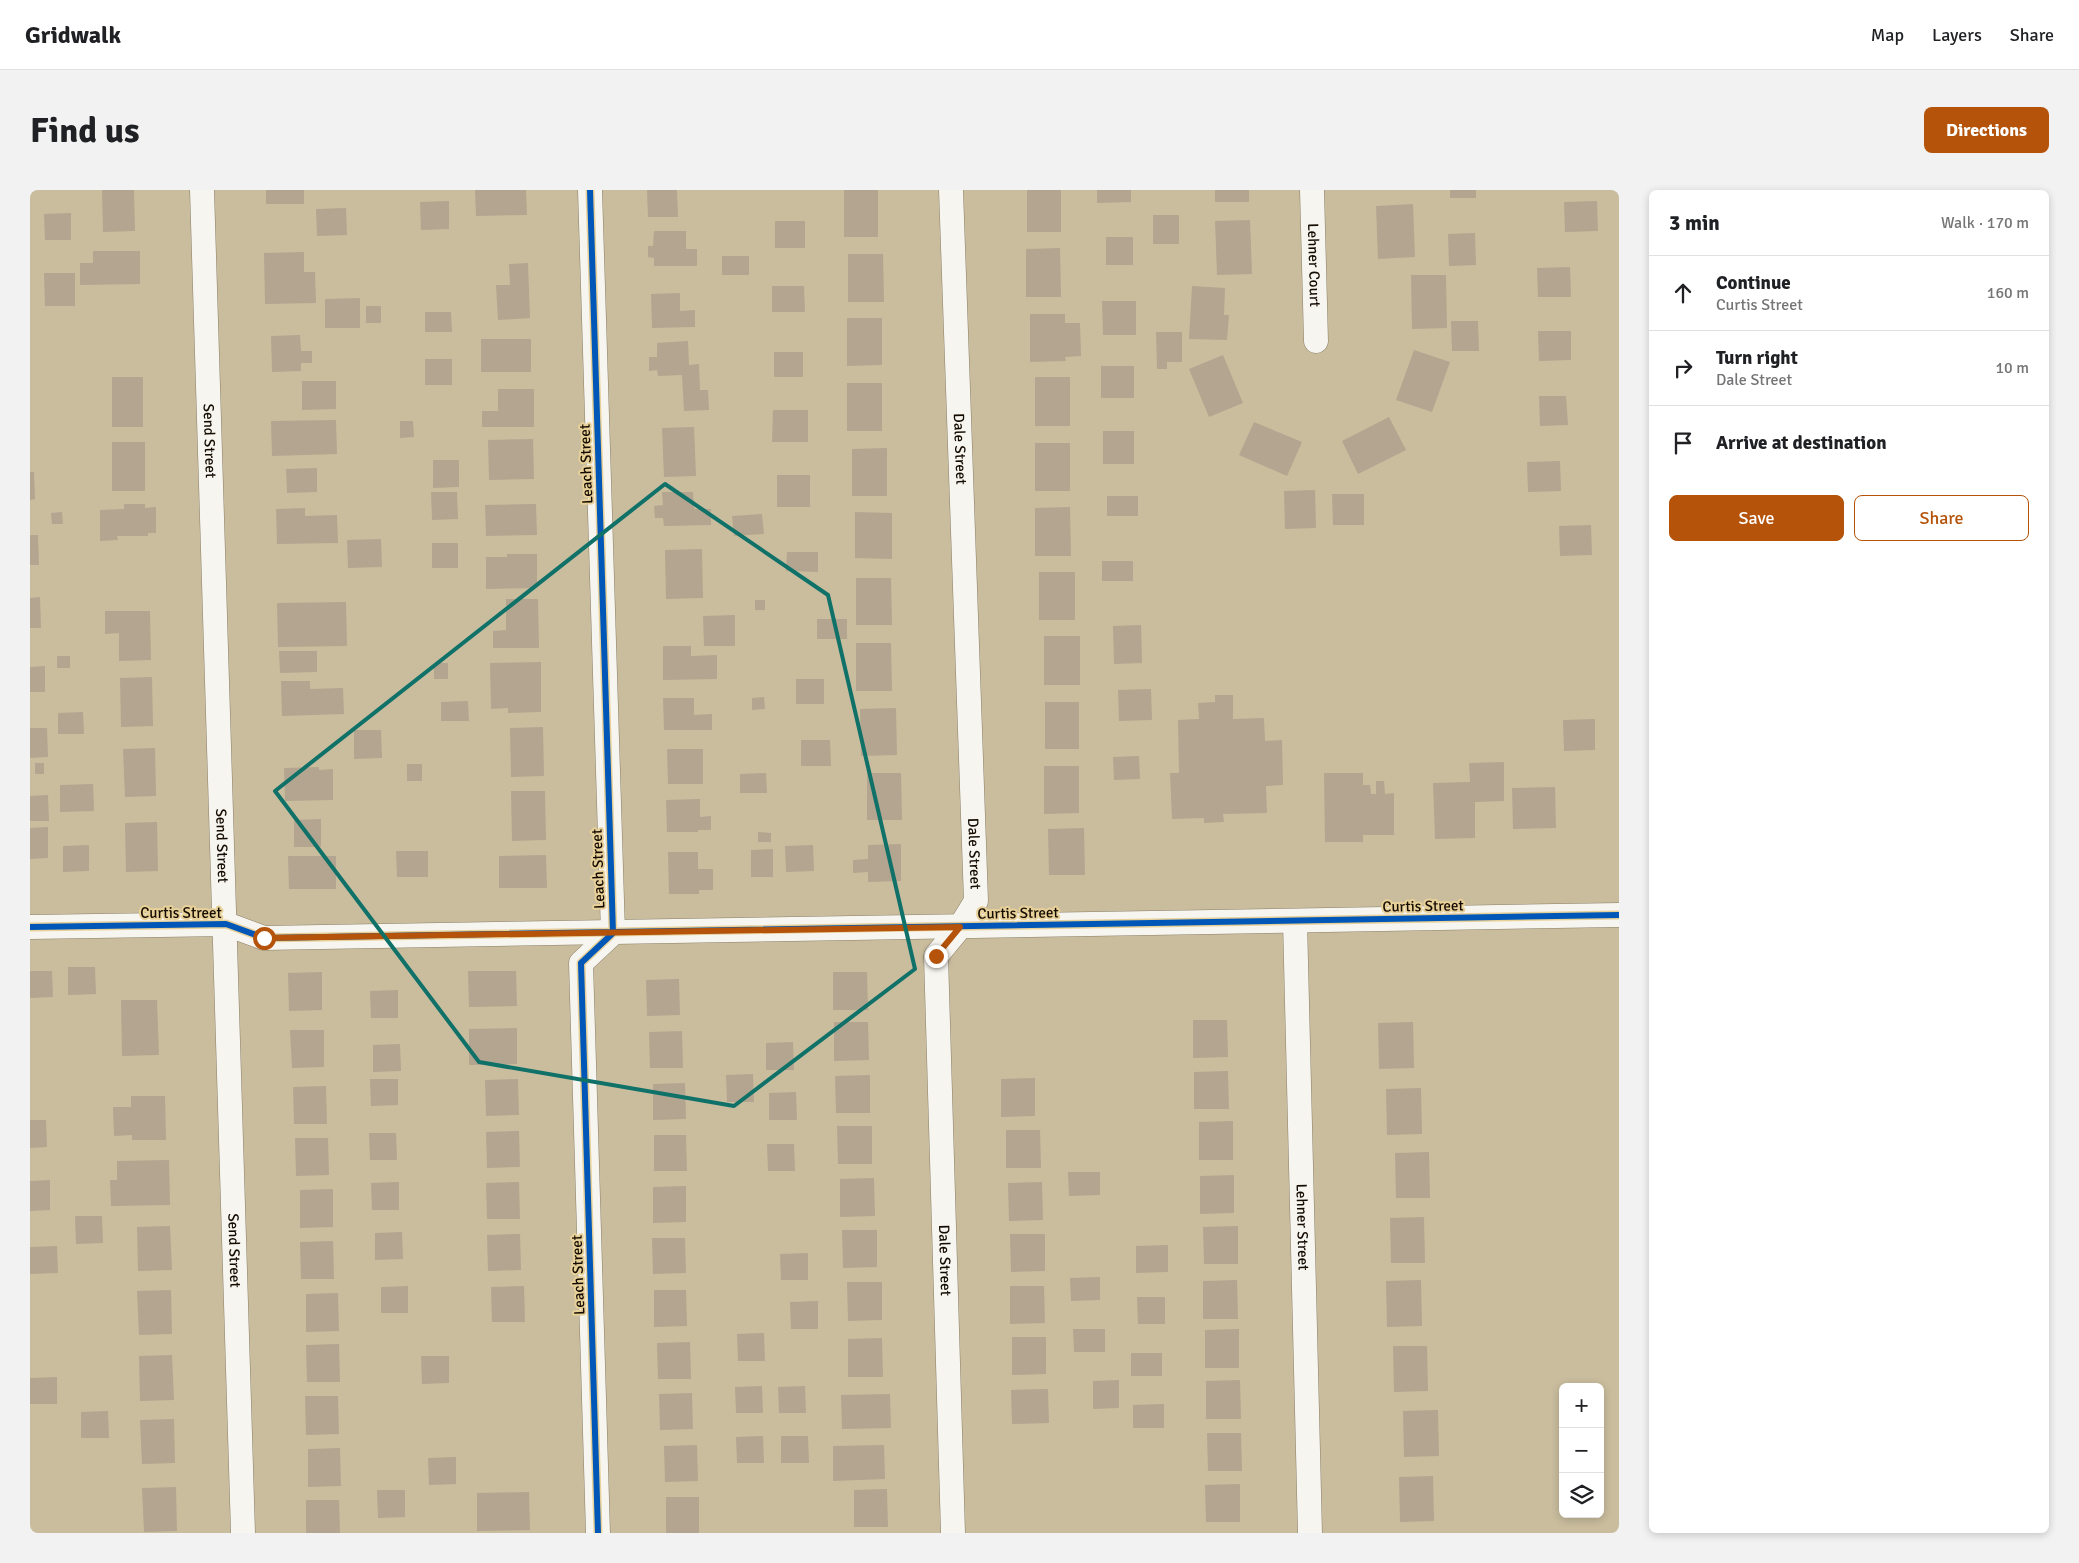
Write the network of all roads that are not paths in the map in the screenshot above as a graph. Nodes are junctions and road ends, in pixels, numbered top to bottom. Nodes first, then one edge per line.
1 (202, 190) edge
2 (590, 190) edge
3 (951, 190) edge
4 (1312, 190) edge
5 (1316, 341) dead end
6 (1619, 915) edge
7 (1294, 921) junction
8 (226, 924) junction
9 (30, 927) edge
10 (960, 927) junction
11 (613, 933) junction
12 (243, 1533) edge
13 (598, 1533) edge
14 (953, 1533) edge
15 (1310, 1533) edge

1 - 8 street, Send Street
2 - 11 street, Leach Street
3 - 10 street, Dale Street
4 - 5 street, Lehner Court
6 - 7 street, Curtis Street
7 - 10 street, Curtis Street
7 - 15 street, Lehner Street
8 - 9 street, Curtis Street
8 - 11 street, Curtis Street
8 - 12 street, Send Street
10 - 11 street, Curtis Street
10 - 14 street, Dale Street
11 - 13 street, Leach Street

